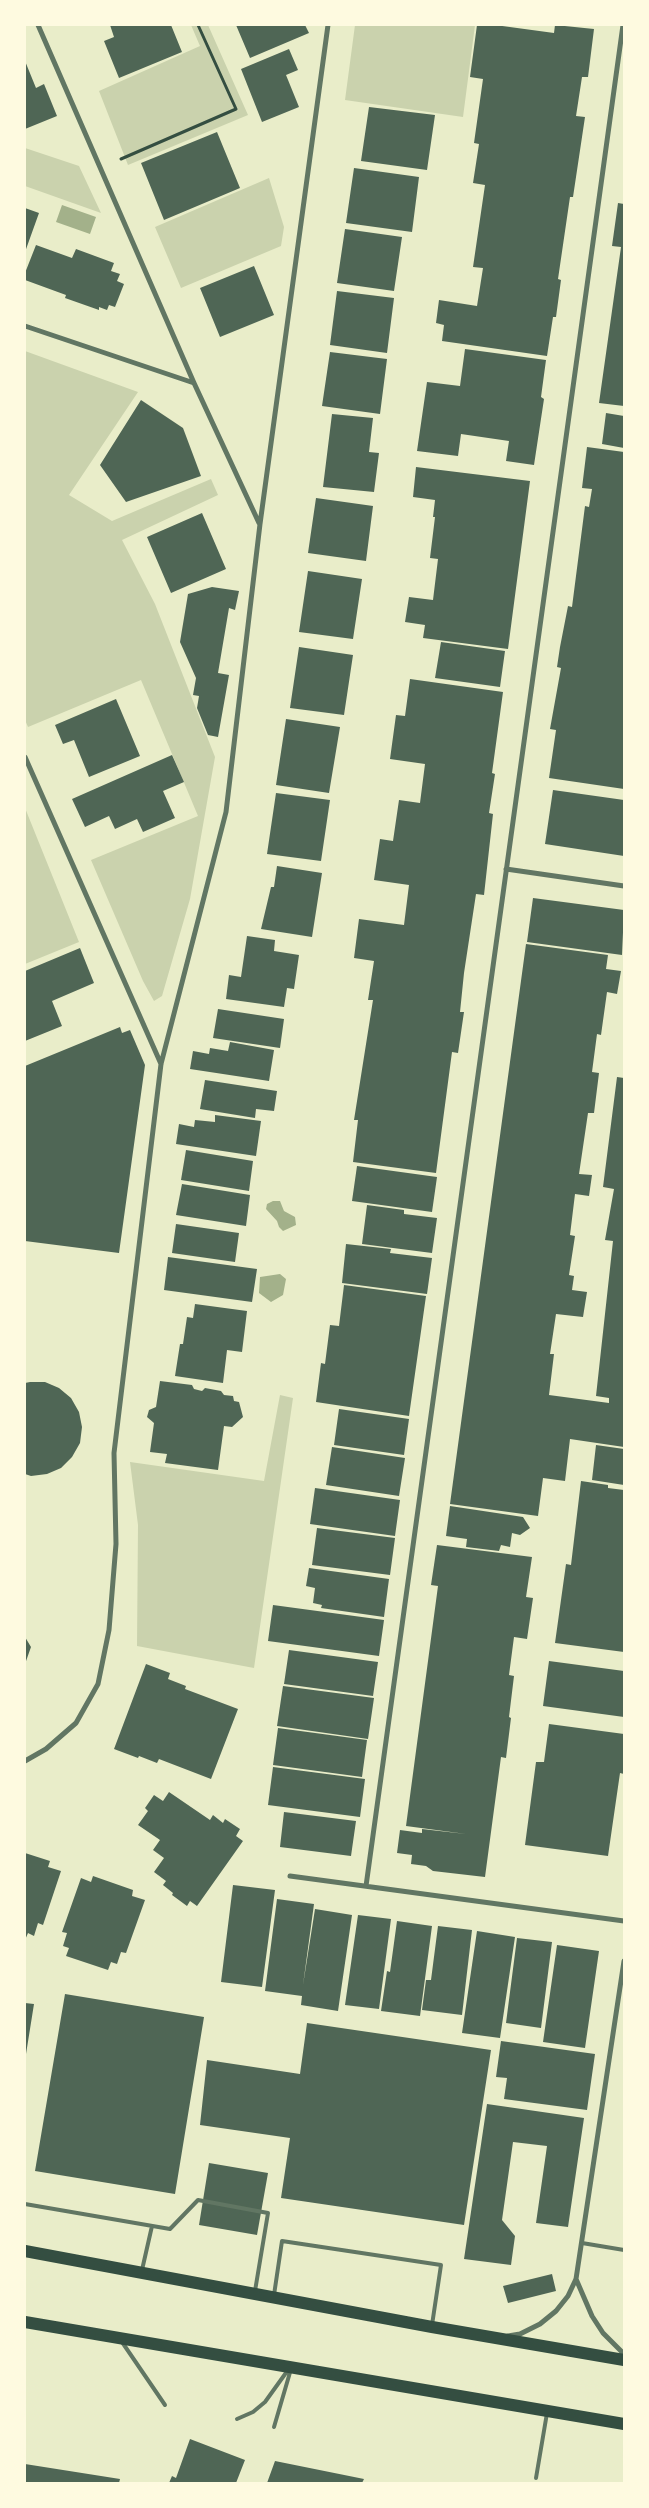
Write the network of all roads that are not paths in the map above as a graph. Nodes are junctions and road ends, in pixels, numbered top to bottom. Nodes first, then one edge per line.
1 (38, 25) edge
2 (328, 25) edge
3 (623, 25) edge
4 (25, 326) edge
5 (194, 383) junction
6 (260, 524) junction
7 (25, 757) edge
8 (506, 869) junction
9 (624, 886) edge
10 (161, 1064) junction
11 (25, 1761) edge
12 (290, 1876) dead end
13 (366, 1886) junction
14 (624, 1921) edge
15 (624, 1961) edge
16 (25, 2204) edge
17 (152, 2226) junction
18 (582, 2243) junction
19 (624, 2250) edge
20 (25, 2251) edge
21 (141, 2273) junction
22 (576, 2279) junction
23 (255, 2294) junction
24 (274, 2298) junction
25 (25, 2322) edge
26 (432, 2327) junction
27 (119, 2338) junction
28 (499, 2338) junction
29 (624, 2354) edge
30 (624, 2360) edge
31 (291, 2367) junction
32 (166, 2405) dead end
33 (548, 2411) junction
34 (237, 2419) dead end
35 (624, 2424) edge
36 (274, 2427) dead end
37 (536, 2478) dead end

1 - 5 street
2 - 6 street
3 - 8 street
4 - 5 street
5 - 6 street
6 - 10 street
7 - 10 street
8 - 9 street
8 - 13 street
10 - 11 street
12 - 13 street
13 - 14 street
15 - 18 street
16 - 17 lane
17 - 21 lane
17 - 23 lane
18 - 19 lane
18 - 22 street
20 - 21 main road
21 - 23 main road
22 - 28 street
22 - 29 street
23 - 24 main road
24 - 26 main road
24 - 26 lane
25 - 27 main road
26 - 28 main road
27 - 31 main road
27 - 32 lane
28 - 30 main road
31 - 33 main road
31 - 34 lane
31 - 36 lane
33 - 35 main road
33 - 37 lane

